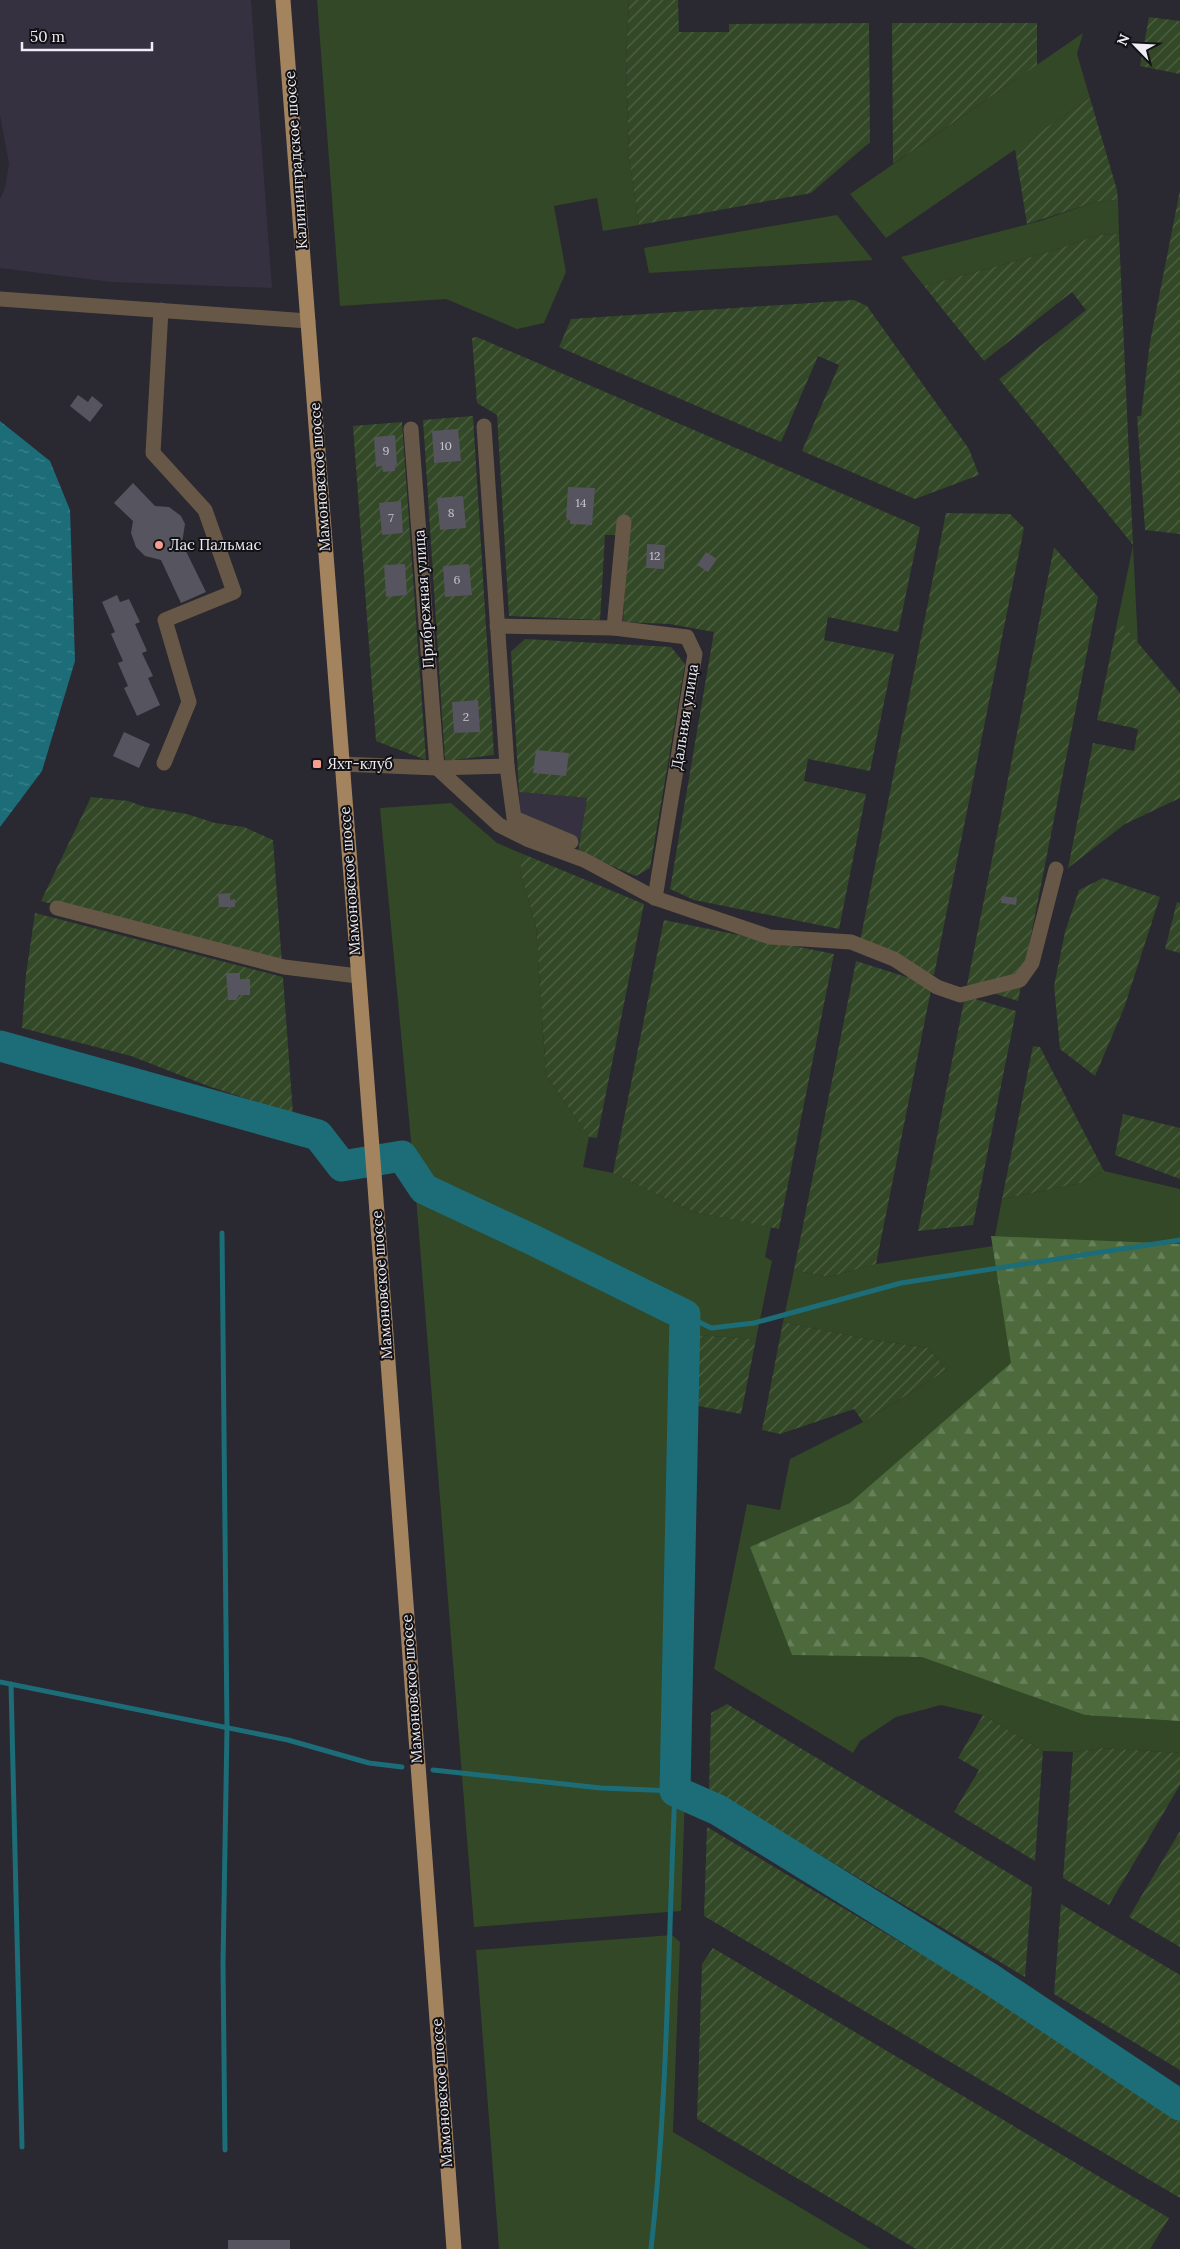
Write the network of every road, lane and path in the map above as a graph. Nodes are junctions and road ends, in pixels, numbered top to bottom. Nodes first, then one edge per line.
1 (284, 0) edge
2 (0, 299) edge
3 (161, 310) junction
4 (308, 321) junction
5 (484, 426) dead end
6 (411, 429) dead end
7 (624, 522) dead end
8 (498, 626) junction
9 (614, 628) junction
10 (164, 763) dead end
11 (342, 764) junction
12 (507, 766) junction
13 (437, 768) junction
14 (571, 842) dead end
15 (1056, 869) dead end
16 (655, 898) junction
17 (57, 908) dead end
18 (358, 976) junction
19 (454, 2249) edge

1 - 4 main road, Калининградское шоссе
2 - 3 street
3 - 4 street
3 - 10 street
4 - 11 main road, Мамоновское шоссе
5 - 8 street
6 - 13 street, Прибрежная улица
7 - 9 street
8 - 9 street, Дальняя улица
8 - 12 street
9 - 16 street, Дальняя улица
11 - 13 street
11 - 18 main road, Мамоновское шоссе
12 - 13 street
12 - 14 street
13 - 16 street
15 - 16 street
17 - 18 street
18 - 19 main road, Мамоновское шоссе

